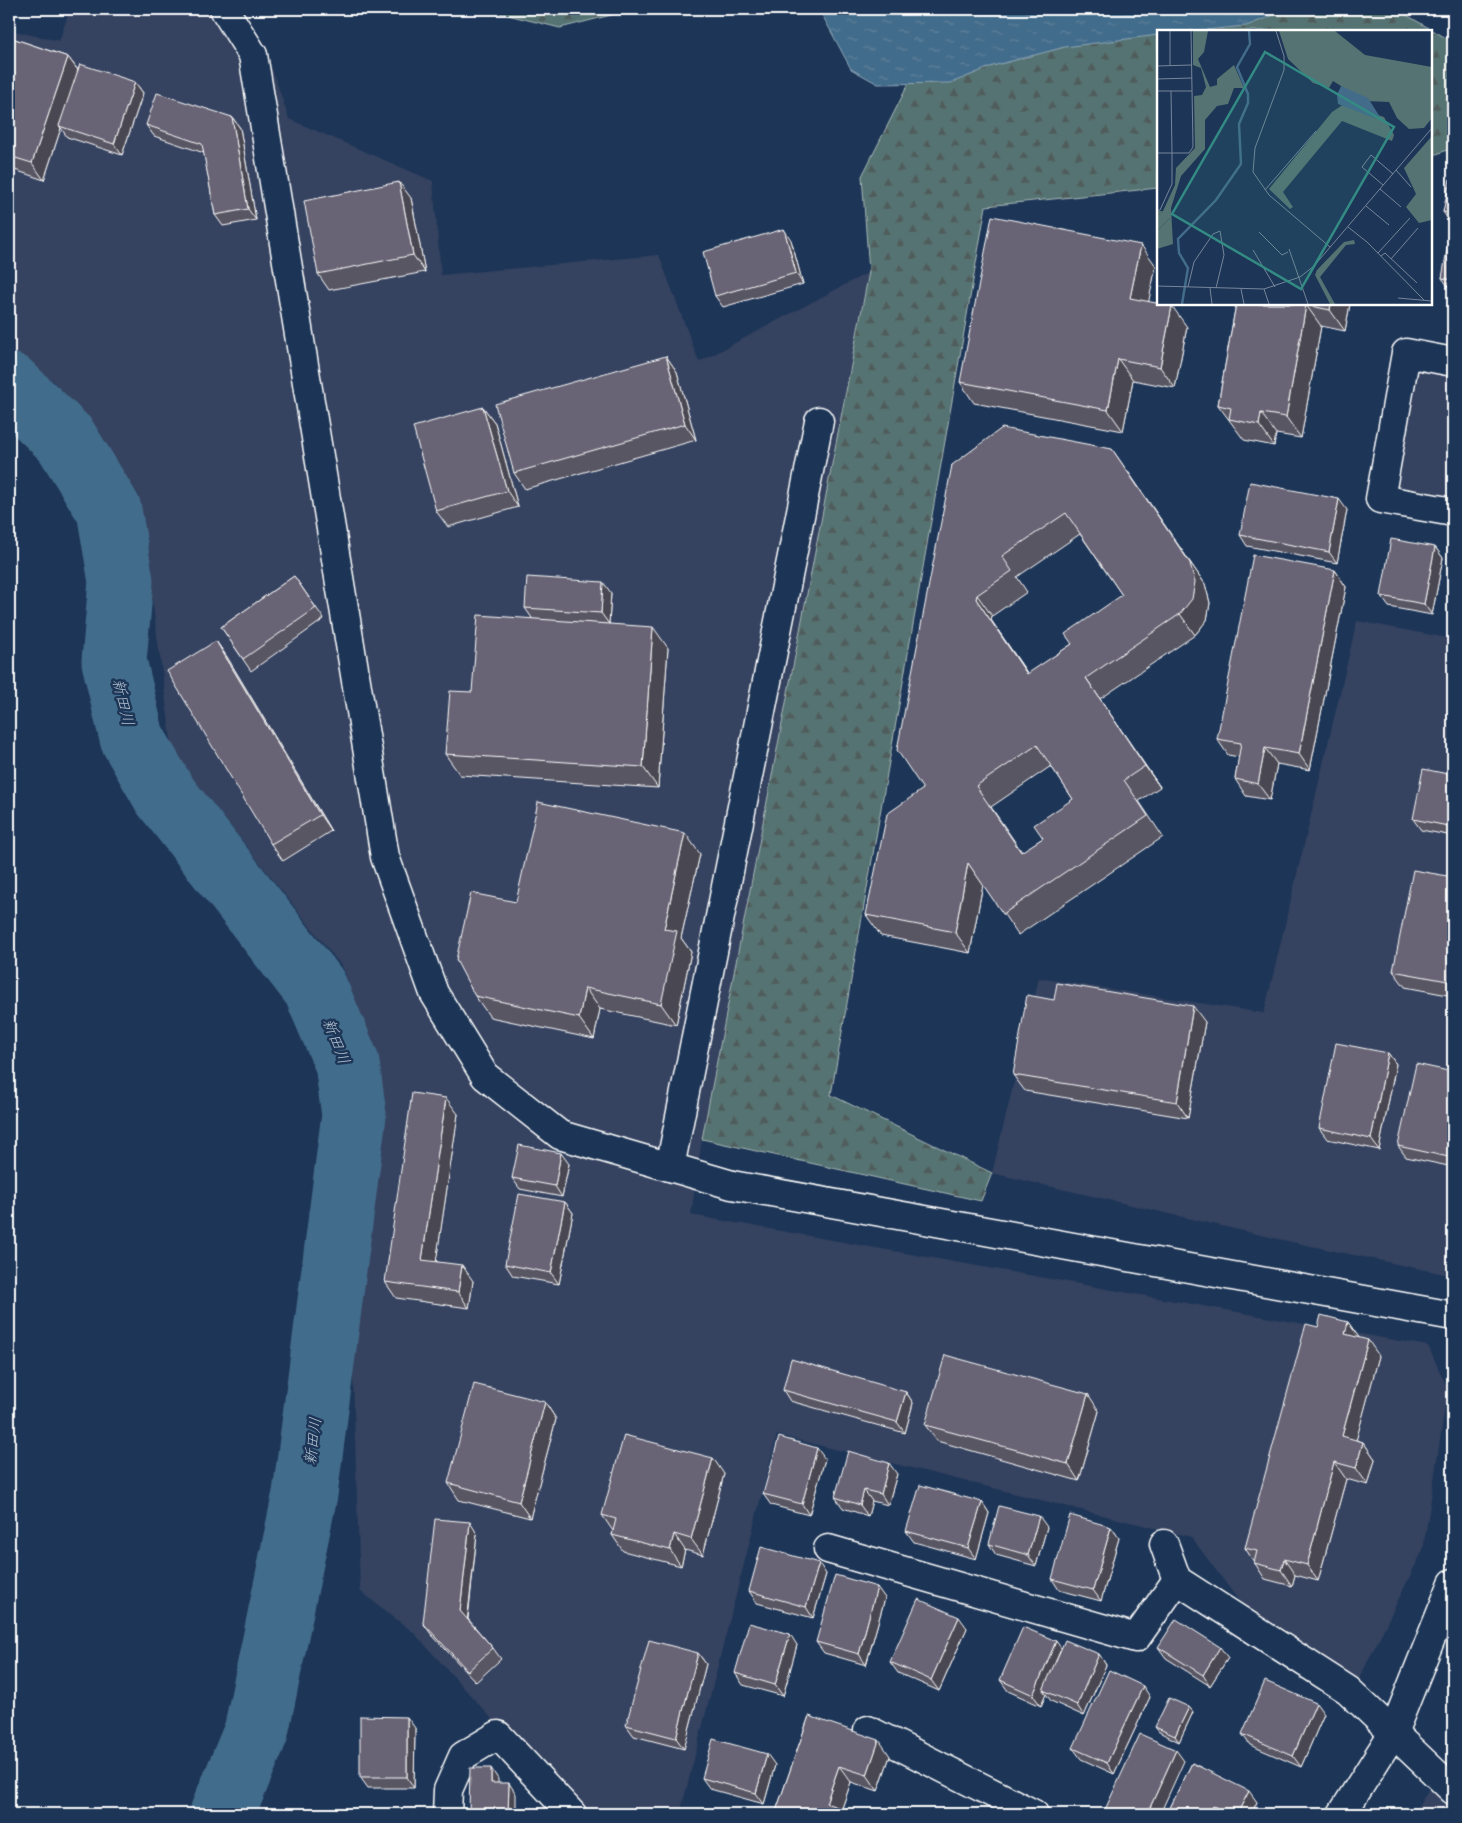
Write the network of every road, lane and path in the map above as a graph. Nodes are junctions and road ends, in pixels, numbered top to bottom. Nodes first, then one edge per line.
1 (224, 9) edge
2 (1453, 362) edge
3 (818, 421) dead end
4 (1453, 512) edge
5 (670, 1167) junction
6 (1453, 1316) edge
7 (1164, 1544) dead end
8 (828, 1549) dead end
9 (1177, 1580) junction
10 (1453, 1583) edge
11 (868, 1730) dead end
12 (1393, 1733) junction
13 (1453, 1790) edge
14 (447, 1814) edge
15 (572, 1814) edge
16 (1034, 1814) edge
17 (1342, 1814) edge

1 - 5 street
2 - 4 street
3 - 5 street
5 - 6 street
7 - 9 street
8 - 9 street
9 - 12 street
10 - 12 street
11 - 16 street
12 - 13 street
12 - 17 street
14 - 15 street

